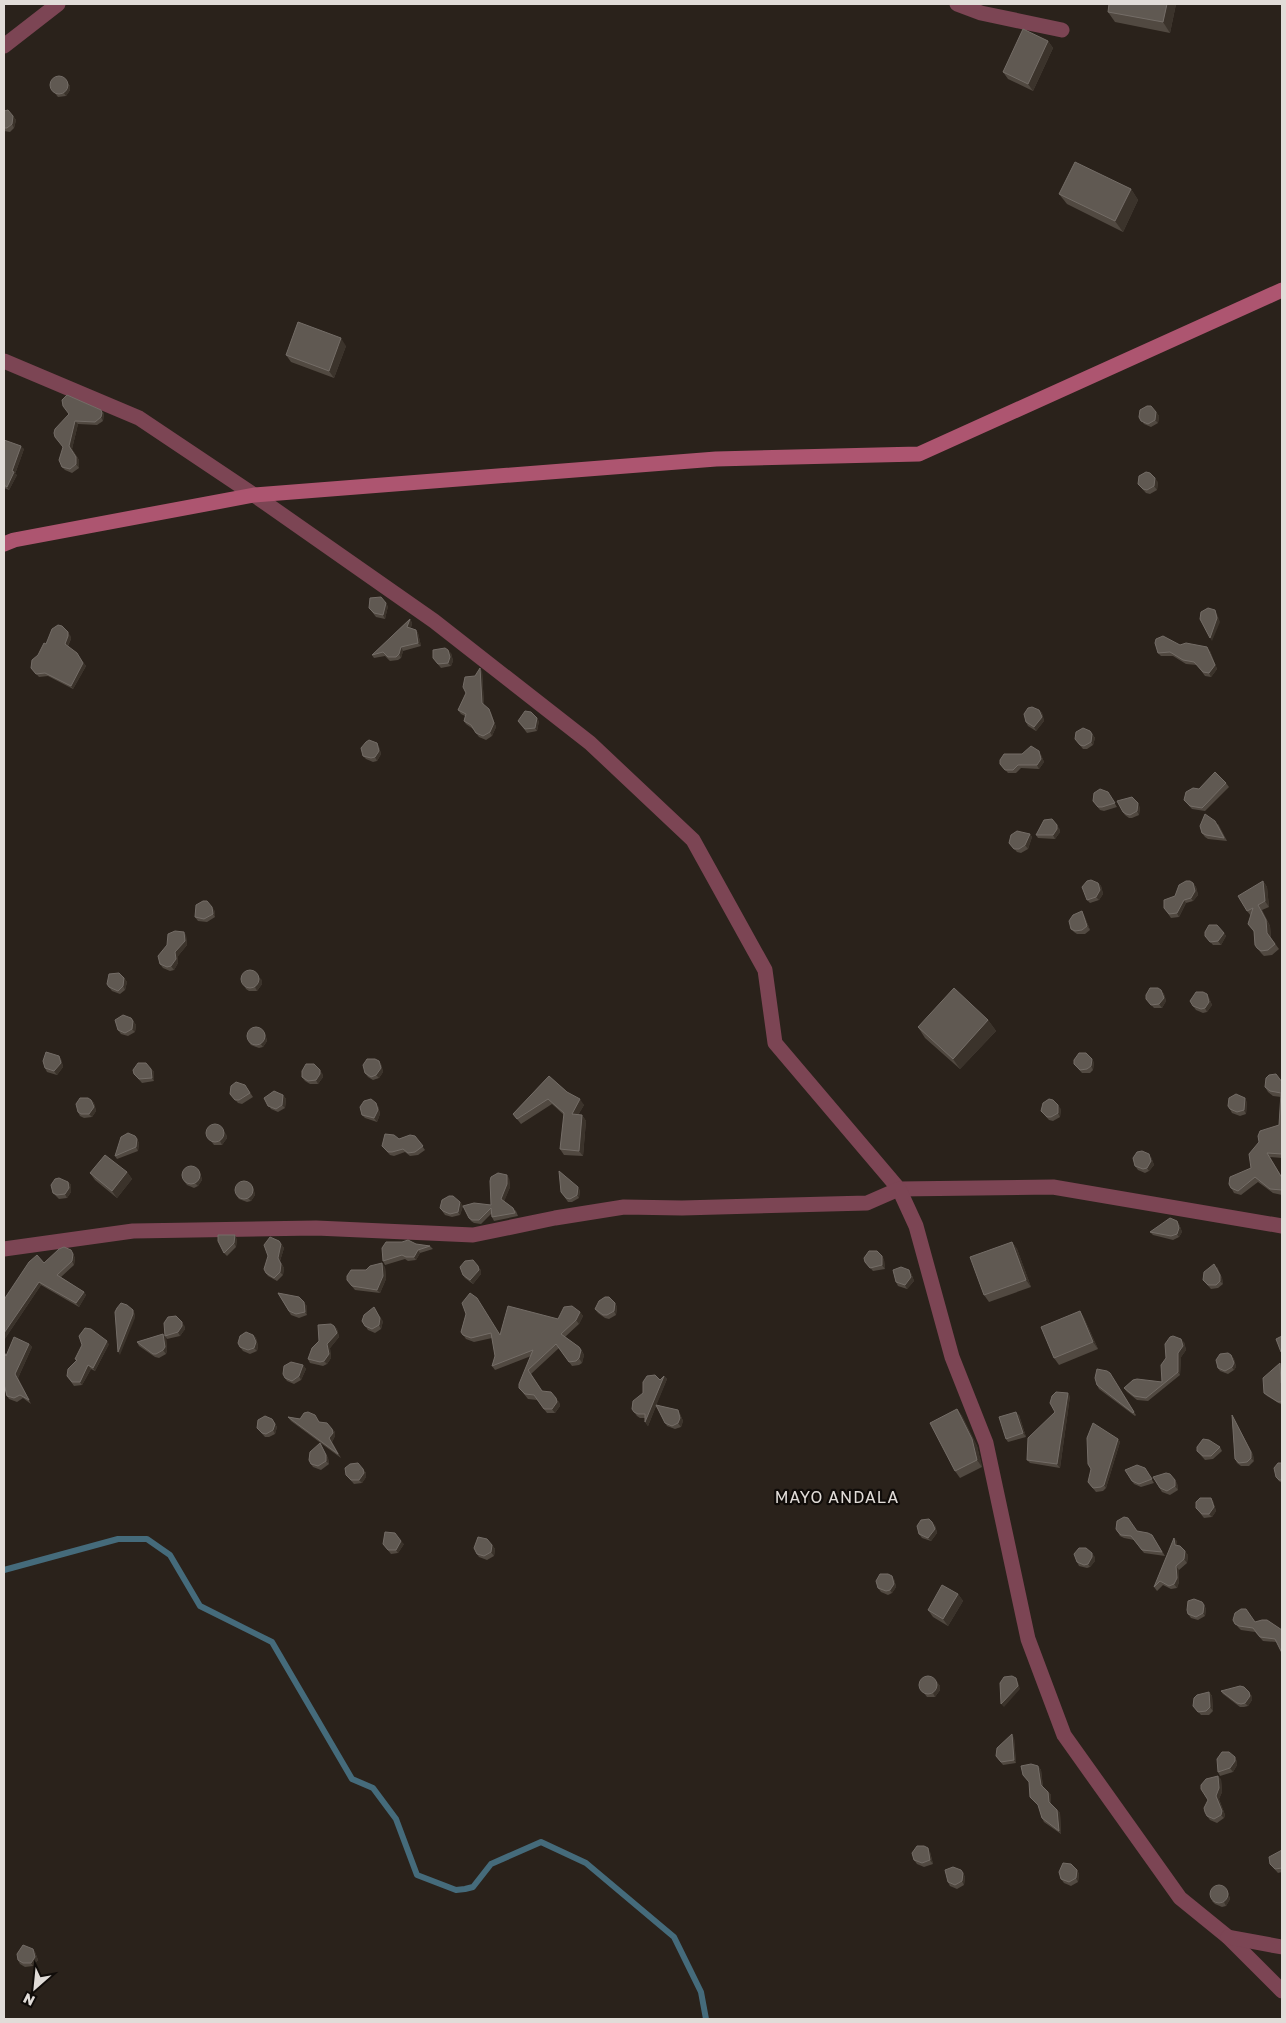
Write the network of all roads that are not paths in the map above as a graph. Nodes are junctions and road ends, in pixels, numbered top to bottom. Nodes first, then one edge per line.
1 (58, 4) edge
2 (957, 4) edge
3 (1062, 30) dead end
4 (4, 46) edge
5 (1282, 290) edge
6 (4, 361) edge
7 (254, 495) junction
8 (4, 544) edge
9 (899, 1189) junction
10 (1282, 1226) edge
11 (4, 1249) edge
12 (1228, 1937) junction
13 (1282, 1947) edge
14 (1282, 1991) edge

1 - 4 street
2 - 3 street
5 - 7 street
6 - 7 street
7 - 8 street
7 - 9 street
9 - 10 street
9 - 11 street
9 - 12 street
12 - 13 street
12 - 14 street

